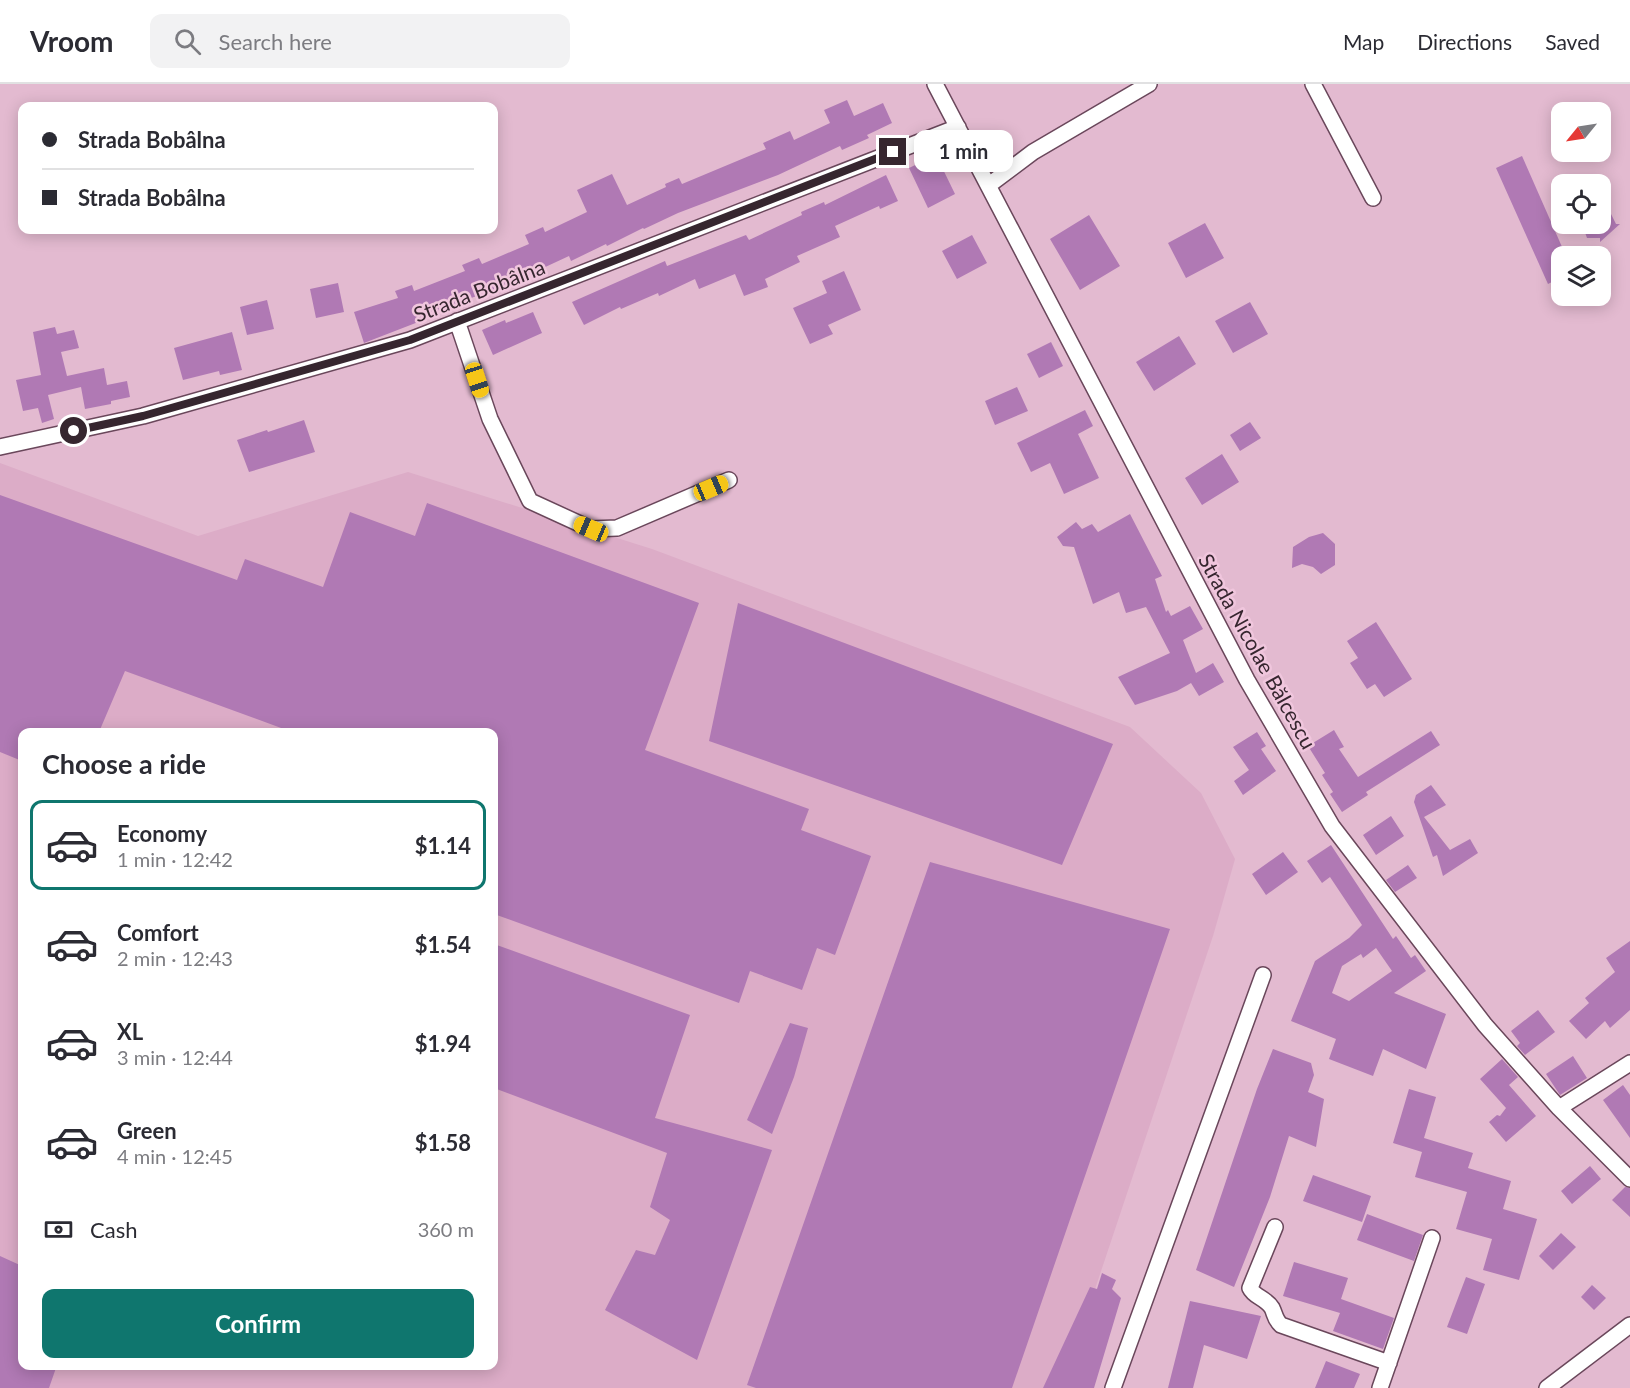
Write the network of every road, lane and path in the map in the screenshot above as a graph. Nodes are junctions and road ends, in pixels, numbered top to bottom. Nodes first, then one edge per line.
1 (935, 84) edge
2 (1149, 84) edge
3 (1313, 84) edge
4 (958, 127) junction
5 (989, 184) junction
6 (1373, 198) dead end
7 (458, 321) junction
8 (0, 447) edge
9 (729, 480) dead end
10 (1263, 975) dead end
11 (1630, 1063) edge
12 (1559, 1108) junction
13 (1630, 1179) edge
14 (1275, 1227) dead end
15 (1432, 1238) dead end
16 (1630, 1325) edge
17 (1389, 1363) junction
18 (1113, 1388) edge
19 (1380, 1388) edge
20 (1547, 1388) edge

1 - 4 street, Strada Nicolae Bălcescu
2 - 5 street
3 - 6 street
4 - 5 street, Strada Nicolae Bălcescu
4 - 7 street, Strada Bobâlna
5 - 12 street, Strada Nicolae Bălcescu
7 - 8 street, Strada Bobâlna
7 - 9 street
10 - 18 street
11 - 12 street
12 - 13 street, Strada Nicolae Bălcescu
14 - 17 street
15 - 17 street
16 - 20 street
17 - 19 street

